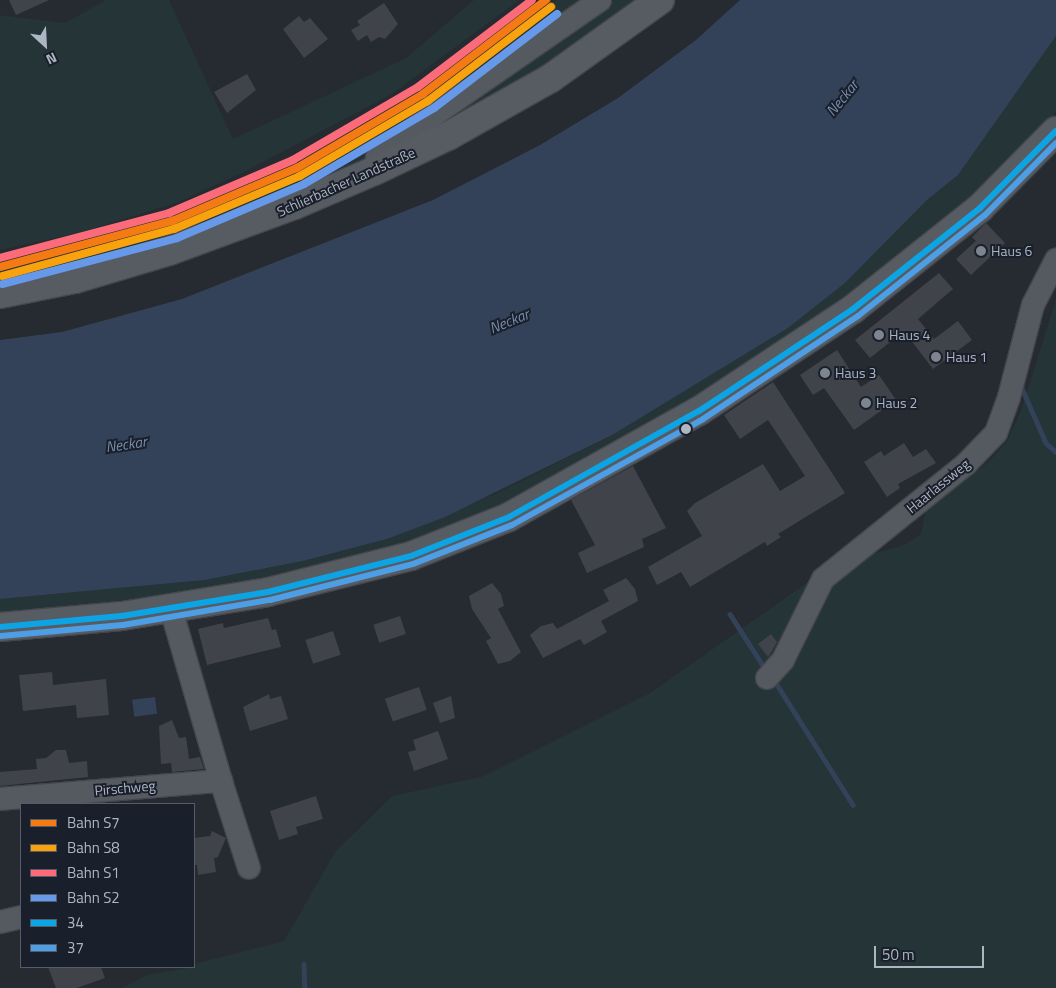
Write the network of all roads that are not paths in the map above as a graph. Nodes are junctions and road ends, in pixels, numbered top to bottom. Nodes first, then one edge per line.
1 (600, 0) edge
2 (660, 0) edge
3 (1056, 131) edge
4 (374, 171) junction
5 (1056, 260) edge
6 (0, 294) edge
7 (170, 609) junction
8 (0, 627) edge
9 (767, 678) dead end
10 (221, 781) junction
11 (0, 799) edge
12 (249, 868) dead end
13 (20, 917) edge
14 (0, 922) edge

1 - 4 street
2 - 4 main road, Schlierbacher Landstraße
3 - 7 main road
4 - 6 main road, Schlierbacher Landstraße
5 - 9 street, Haarlassweg
7 - 8 main road
7 - 10 street
10 - 11 street, Pirschweg
10 - 12 street
13 - 14 street

